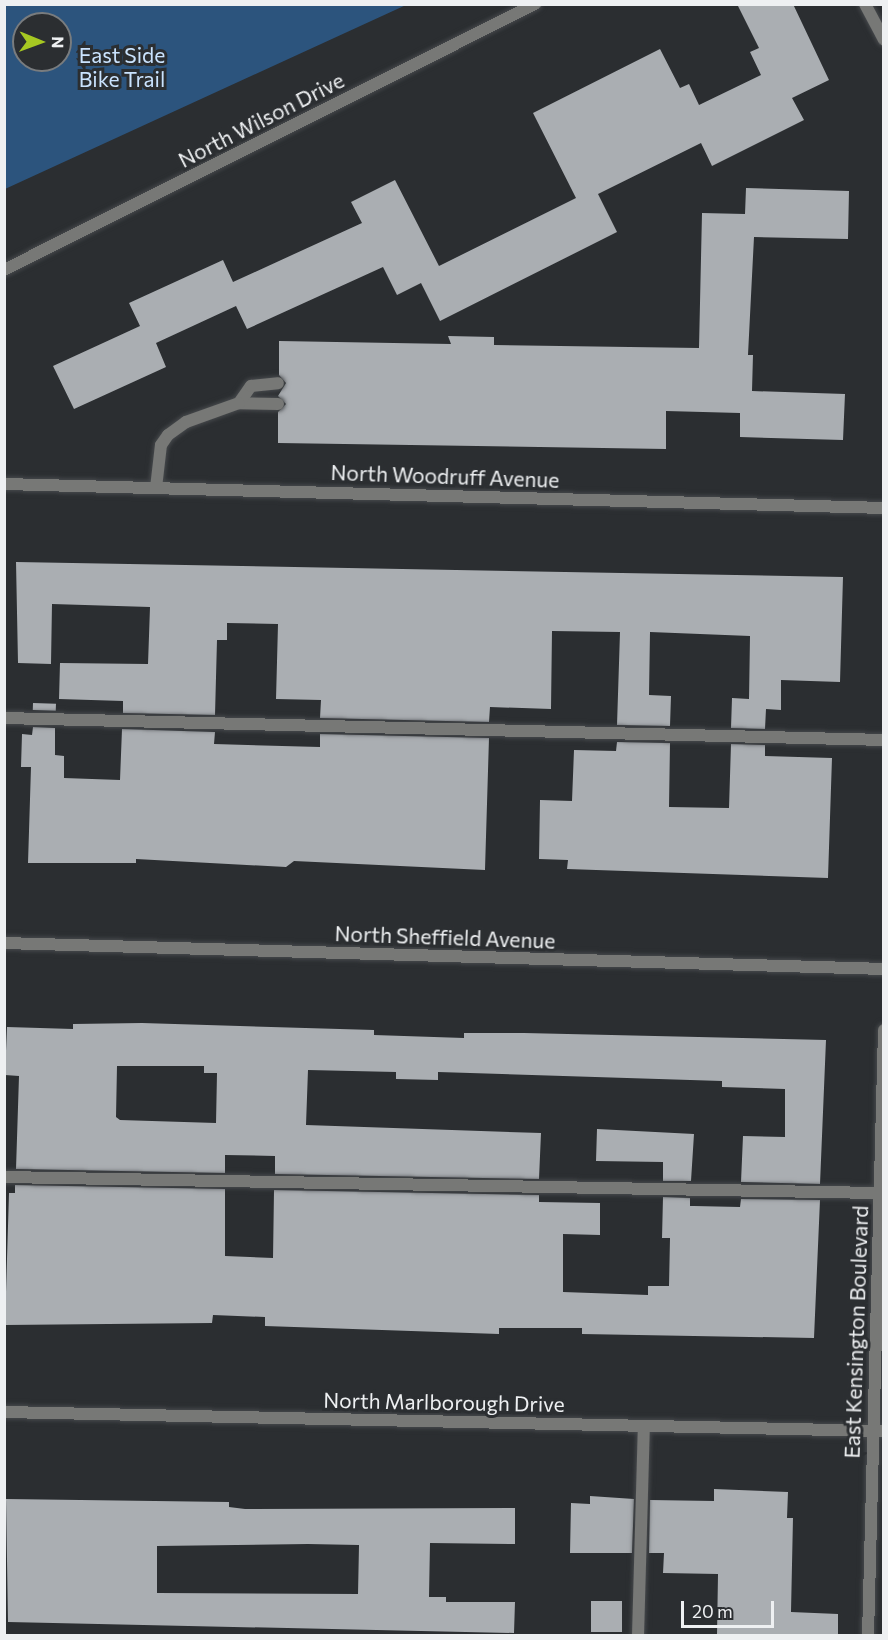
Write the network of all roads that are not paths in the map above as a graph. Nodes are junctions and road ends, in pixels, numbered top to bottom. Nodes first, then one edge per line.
1 (535, 4) edge
2 (865, 4) edge
3 (884, 39) edge
4 (4, 270) edge
5 (279, 383) dead end
6 (239, 403) junction
7 (278, 404) dead end
8 (4, 484) edge
9 (156, 488) junction
10 (884, 508) edge
11 (4, 718) edge
12 (884, 740) edge
13 (4, 943) edge
14 (884, 969) edge
15 (884, 1030) edge
16 (4, 1177) edge
17 (879, 1193) junction
18 (4, 1412) edge
19 (644, 1426) junction
20 (878, 1431) edge
21 (638, 1635) edge
22 (868, 1635) edge

1 - 4 street, North Wilson Drive
2 - 3 street
5 - 6 street
6 - 7 street
6 - 9 street
8 - 9 street, North Woodruff Avenue
9 - 10 street, North Woodruff Avenue
11 - 12 street
13 - 14 street, North Sheffield Avenue
15 - 17 street, East Kensington Boulevard
16 - 17 street
17 - 20 street, East Kensington Boulevard
18 - 19 street, North Marlborough Drive
19 - 20 street, North Marlborough Drive
19 - 21 street
20 - 22 street, East Kensington Boulevard

